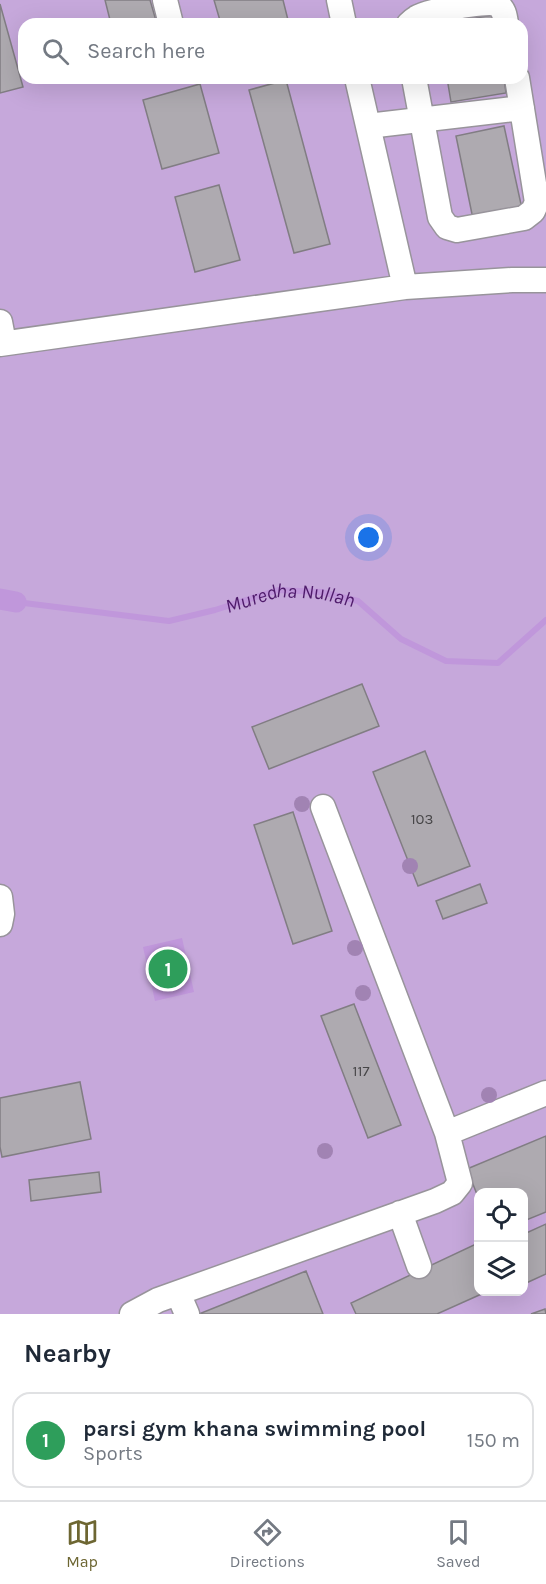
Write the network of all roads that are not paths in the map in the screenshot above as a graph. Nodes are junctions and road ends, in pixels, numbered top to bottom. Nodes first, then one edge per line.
1 (165, 0) edge
2 (339, 0) edge
3 (170, 18) edge
4 (343, 18) edge
5 (416, 18) edge
6 (505, 18) edge
7 (358, 84) edge
8 (415, 84) edge
9 (518, 84) edge
10 (522, 108) junction
11 (421, 120) junction
12 (368, 126) junction
13 (546, 280) edge
14 (405, 287) junction
15 (1, 336) edge
16 (323, 807) dead end
17 (0, 897) edge
18 (0, 924) edge
19 (546, 1093) edge
20 (447, 1133) junction
21 (400, 1214) junction
22 (419, 1266) dead end
23 (182, 1304) edge
24 (132, 1314) edge

1 - 3 street
2 - 4 street
5 - 6 street
7 - 12 street
8 - 11 street
9 - 10 street
10 - 11 street
10 - 11 street
11 - 12 street
12 - 14 street
13 - 14 street
14 - 15 street
16 - 20 street
17 - 18 street
19 - 20 street
20 - 21 street
21 - 22 street
21 - 23 street
23 - 24 street

